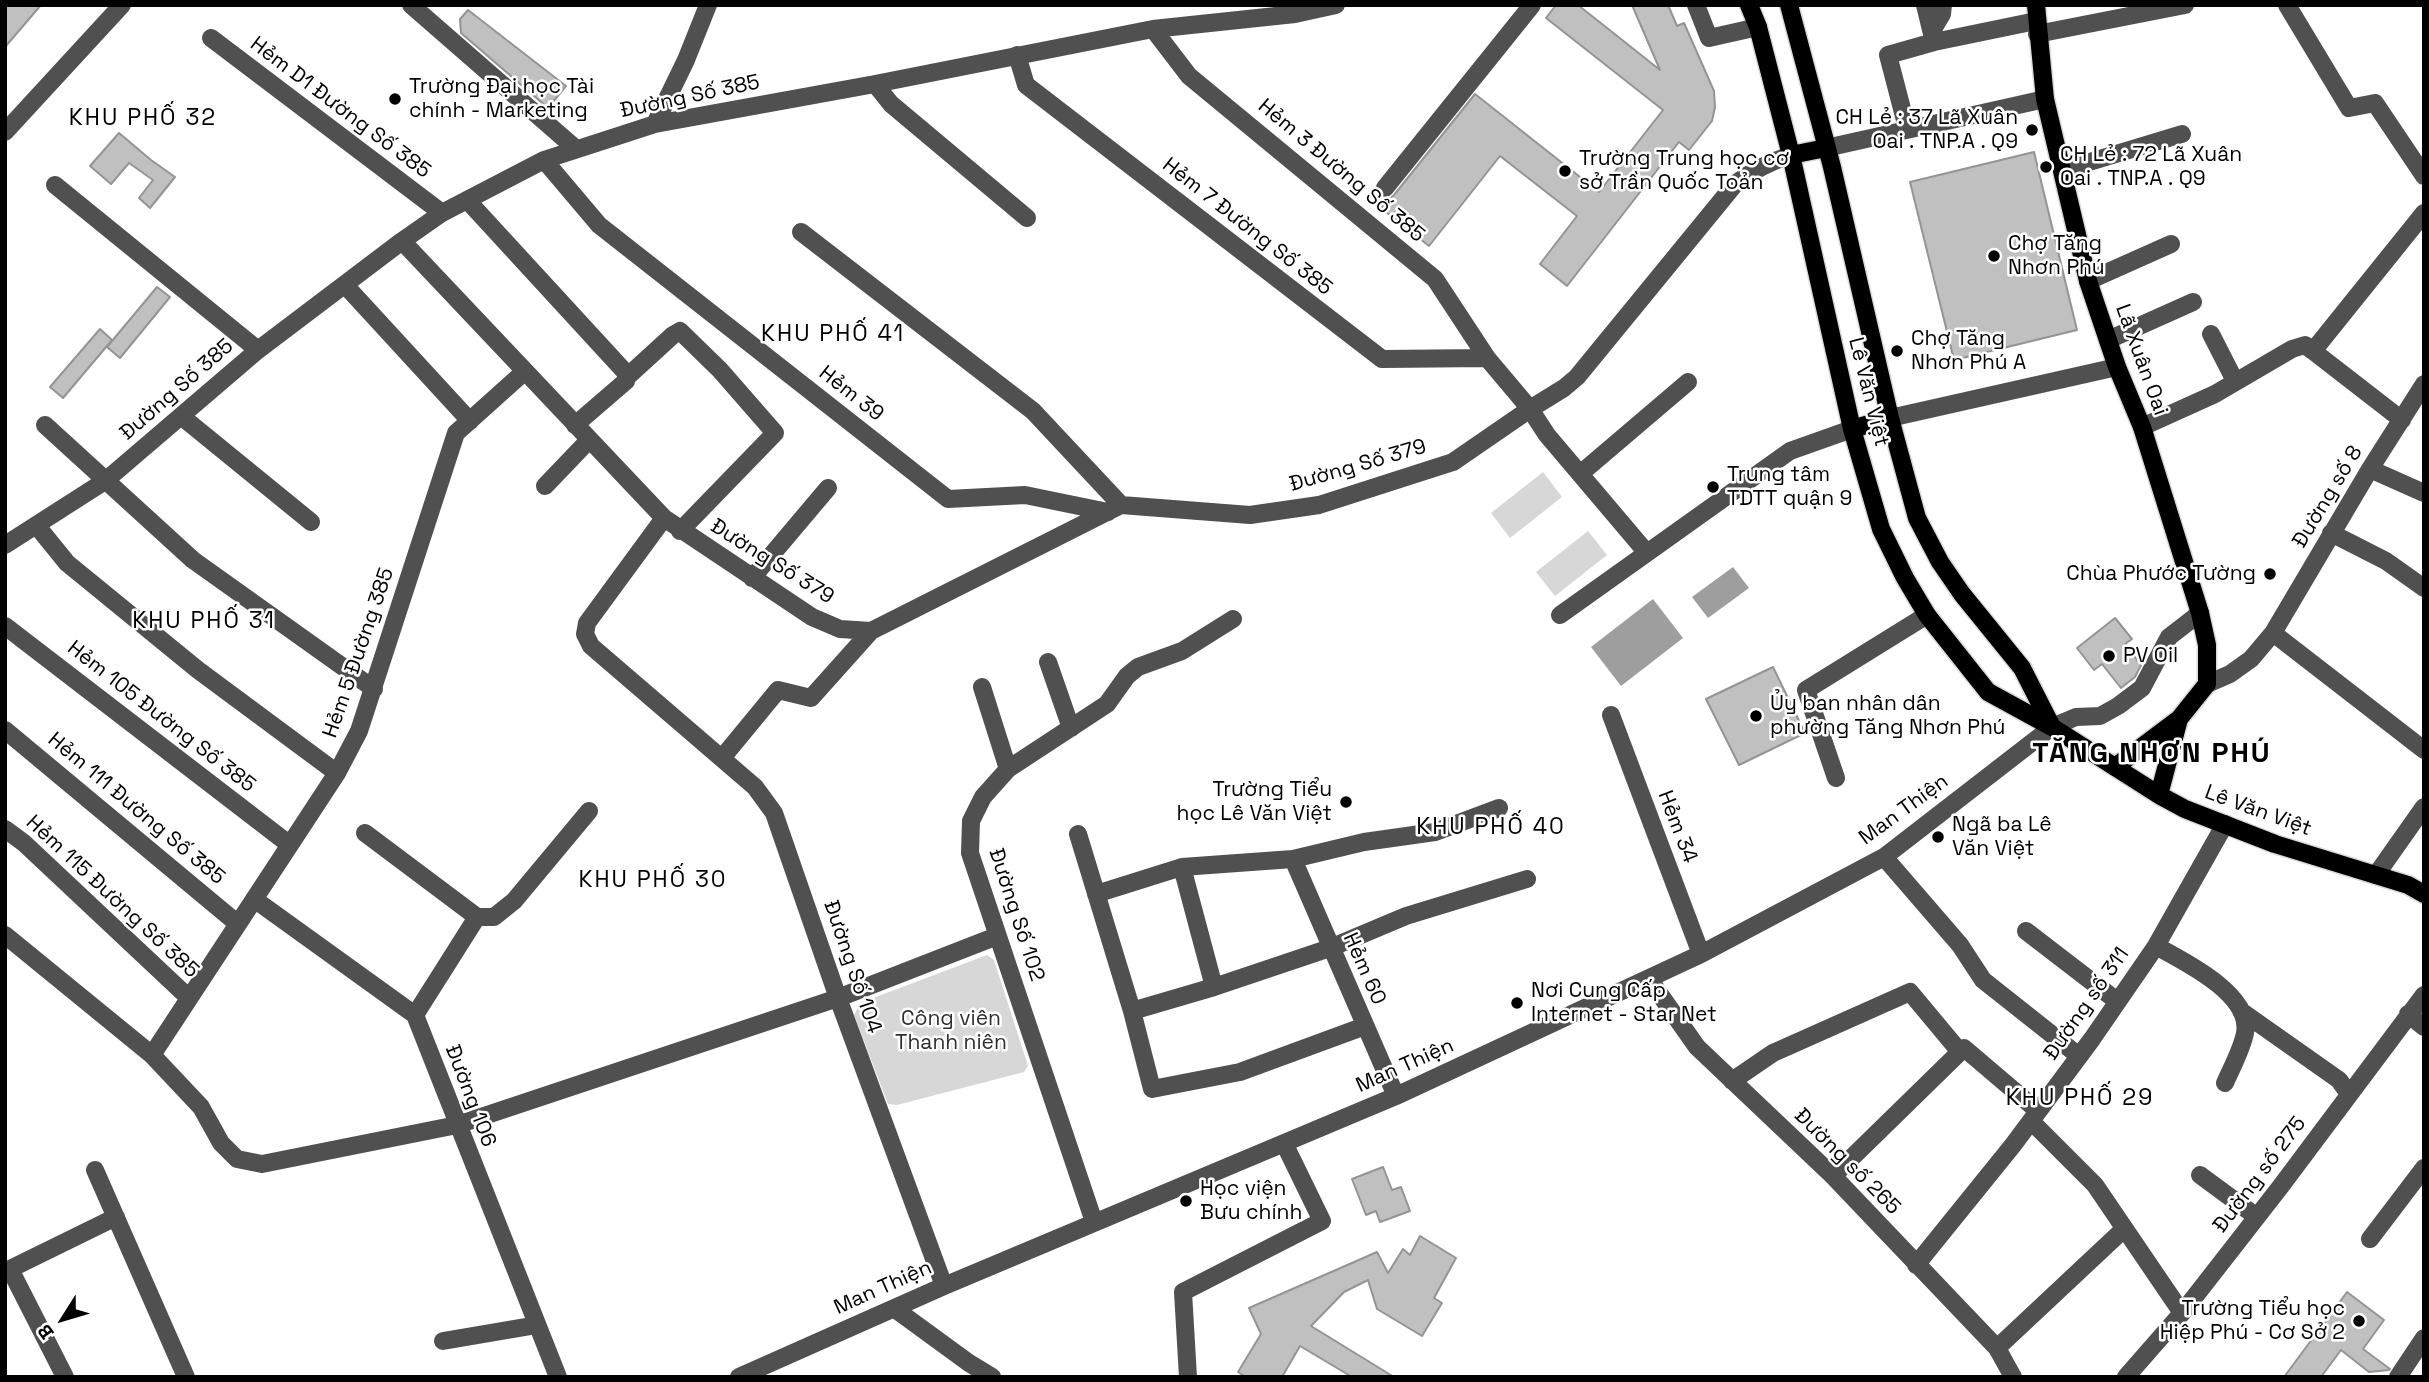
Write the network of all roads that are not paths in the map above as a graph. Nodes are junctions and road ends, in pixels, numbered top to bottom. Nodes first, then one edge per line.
1 (122, 5) edge
2 (411, 5) edge
3 (708, 5) edge
4 (1336, 5) edge
5 (1532, 5) edge
6 (1696, 5) edge
7 (1749, 5) edge
8 (1789, 5) edge
9 (1925, 5) edge
10 (1943, 5) edge
11 (2185, 5) edge
12 (2287, 5) edge
13 (1290, 10) edge
14 (2036, 20) edge
15 (1758, 27) junction
16 (1153, 29) junction
17 (1933, 36) junction
18 (211, 38) dead end
19 (1017, 55) junction
20 (875, 84) junction
21 (2045, 99) junction
22 (655, 124) junction
23 (1907, 128) junction
24 (5, 132) edge
25 (2182, 134) dead end
26 (575, 148) junction
27 (1826, 148) junction
28 (1791, 155) junction
29 (544, 160) junction
30 (2063, 170) junction
31 (2424, 176) edge
32 (55, 185) dead end
33 (1385, 188) dead end
34 (467, 200) junction
35 (442, 213) junction
36 (2424, 213) edge
37 (1027, 218) dead end
38 (801, 232) dead end
39 (402, 241) junction
40 (2171, 244) dead end
41 (2088, 281) junction
42 (345, 285) junction
43 (2193, 302) dead end
44 (2211, 334) dead end
45 (2108, 340) junction
46 (258, 350) junction
47 (2313, 351) junction
48 (1487, 358) junction
49 (2117, 367) junction
50 (524, 372) junction
51 (627, 377) junction
52 (2235, 381) junction
53 (1688, 382) dead end
54 (2424, 384) edge
55 (1530, 409) junction
56 (181, 416) junction
57 (1890, 418) junction
58 (2402, 420) junction
59 (470, 421) junction
60 (45, 425) dead end
61 (575, 425) junction
62 (2142, 427) junction
63 (1852, 429) junction
64 (589, 440) junction
65 (2370, 469) junction
66 (1580, 474) junction
67 (105, 481) junction
68 (545, 486) dead end
69 (828, 488) dead end
70 (2424, 493) edge
71 (1114, 509) junction
72 (664, 518) junction
73 (311, 522) dead end
74 (37, 526) junction
75 (680, 531) junction
76 (2331, 533) junction
77 (5, 545) edge
78 (1647, 553) junction
79 (752, 578) junction
80 (2424, 588) edge
81 (2200, 613) junction
82 (1560, 615) dead end
83 (1927, 615) junction
84 (1233, 620) dead end
85 (5, 626) edge
86 (871, 631) junction
87 (2273, 633) junction
88 (1048, 662) dead end
89 (2207, 684) junction
90 (982, 687) dead end
91 (374, 688) junction
92 (1611, 715) dead end
93 (2179, 719) junction
94 (2052, 727) junction
95 (1071, 728) junction
96 (5, 730) edge
97 (2424, 750) edge
98 (722, 758) junction
99 (2115, 767) junction
100 (1008, 769) junction
101 (337, 773) junction
102 (1836, 778) dead end
103 (2159, 795) junction
104 (2424, 807) edge
105 (1499, 808) dead end
106 (589, 811) dead end
107 (2225, 824) junction
108 (5, 829) edge
109 (365, 833) dead end
110 (1078, 834) dead end
111 (290, 845) junction
112 (1884, 857) junction
113 (1293, 859) junction
114 (1182, 867) junction
115 (2376, 875) junction
116 (1527, 879) dead end
117 (1096, 894) junction
118 (2424, 894) edge
119 (254, 899) junction
120 (477, 917) junction
121 (238, 924) junction
122 (2026, 931) dead end
123 (5, 935) edge
124 (997, 936) junction
125 (2156, 946) junction
126 (1330, 948) junction
127 (1701, 954) junction
128 (1649, 979) junction
129 (1214, 987) junction
130 (2424, 995) edge
131 (189, 998) junction
132 (838, 998) junction
133 (2118, 1002) junction
134 (2241, 1010) junction
135 (1132, 1012) junction
136 (2408, 1014) junction
137 (415, 1015) junction
138 (1365, 1026) junction
139 (2424, 1027) edge
140 (1962, 1050) junction
141 (152, 1055) junction
142 (2079, 1056) junction
143 (1732, 1081) junction
144 (2225, 1083) dead end
145 (2349, 1094) junction
146 (1396, 1096) junction
147 (2035, 1116) junction
148 (457, 1125) junction
149 (1284, 1143) junction
150 (2424, 1168) edge
151 (95, 1170) dead end
152 (2200, 1175) dead end
153 (1833, 1176) junction
154 (116, 1217) junction
155 (2257, 1217) junction
156 (1094, 1222) junction
157 (2124, 1229) junction
158 (2370, 1239) dead end
159 (1916, 1265) junction
160 (944, 1286) junction
161 (895, 1309) junction
162 (2182, 1313) junction
163 (537, 1325) junction
164 (443, 1341) dead end
165 (2422, 1344) edge
166 (1997, 1348) junction
167 (65, 1377) edge
168 (186, 1377) edge
169 (558, 1377) edge
170 (739, 1377) edge
171 (992, 1377) edge
172 (1188, 1377) edge
173 (2014, 1377) edge
174 (2126, 1377) edge
175 (2398, 1377) edge

1 - 24 street
2 - 26 street
3 - 22 street
4 - 13 street, Đường Số 385
5 - 33 street
6 - 15 street
7 - 15 main road, Lê Văn Việt
8 - 27 main road, Lê Văn Việt
9 - 17 street
10 - 17 street
11 - 14 street
12 - 31 street
13 - 16 street, Đường Số 385
14 - 17 street
14 - 21 main road, Lã Xuân Oai
15 - 28 main road, Lê Văn Việt
16 - 19 street, Đường Số 385
16 - 48 street, Hẻm 3 Đường Số 385
17 - 23 street
18 - 35 street, Hẻm D1 Đường Số 385
19 - 20 street, Đường Số 385
19 - 48 street, Hẻm 7 Đường Số 385
20 - 22 street, Đường Số 385
20 - 37 street
21 - 23 street
21 - 30 main road, Lã Xuân Oai
22 - 26 street, Đường Số 385
23 - 27 street
25 - 30 street
26 - 29 street, Đường Số 385
27 - 28 main road
27 - 57 main road, Lê Văn Việt
28 - 55 street, Đường Số 379
28 - 63 main road, Lê Văn Việt
29 - 34 street, Đường Số 385
29 - 71 street, Hẻm 39
30 - 41 main road, Lã Xuân Oai
32 - 46 street
34 - 35 street, Đường Số 385
34 - 51 street
35 - 39 street, Đường Số 385
36 - 47 street
38 - 71 street
39 - 42 street, Đường Số 385
39 - 50 street, Đường Số 379
40 - 41 street
41 - 45 main road, Lã Xuân Oai
42 - 46 street, Đường Số 385
42 - 59 street
43 - 45 street
44 - 52 street
45 - 49 main road, Lã Xuân Oai
46 - 56 street, Đường Số 385
47 - 52 street
47 - 58 street
48 - 55 street, Hẻm 3 Đường Số 385
49 - 57 street
49 - 62 main road, Lã Xuân Oai
50 - 59 street, Hẻm 5 Đường 385
50 - 61 street, Đường Số 379
51 - 61 street
51 - 75 street
52 - 62 street
53 - 66 street
54 - 58 street, Đường số 8
55 - 66 street, Hẻm 3 Đường Số 385
55 - 71 street, Đường Số 379
56 - 67 street, Đường Số 385
56 - 73 street
57 - 63 main road
57 - 94 main road, Lê Văn Việt
58 - 65 street, Đường số 8
59 - 91 street, Hẻm 5 Đường 385
60 - 67 street
61 - 64 street, Đường Số 379
62 - 81 main road, Lã Xuân Oai
63 - 78 street
63 - 83 main road, Lê Văn Việt
64 - 68 street
64 - 72 street, Đường Số 379
65 - 70 street
65 - 76 street, Đường số 8
66 - 78 street, Hẻm 3 Đường Số 385
67 - 74 street, Đường Số 385
67 - 91 street
69 - 79 street
71 - 86 street
72 - 75 street, Đường Số 379
72 - 98 street
74 - 77 street, Đường Số 385
74 - 101 street
75 - 79 street, Đường Số 379
76 - 80 street
76 - 87 street, Đường số 8
78 - 82 street
79 - 86 street, Đường Số 379
81 - 89 main road, Lã Xuân Oai
81 - 94 street
83 - 94 main road, Lê Văn Việt
83 - 102 street
84 - 95 street, Đường Số 102
85 - 111 street, Hẻm 105 Đường Số 385
86 - 98 street
87 - 89 street, Đường số 8
87 - 97 street
88 - 95 street
89 - 93 main road
90 - 100 street
91 - 101 street, Hẻm 5 Đường 385
92 - 127 street, Hẻm 34
93 - 99 main road
93 - 103 main road
94 - 99 main road, Lê Văn Việt
94 - 112 street, Man Thiện
95 - 100 street, Đường Số 102
96 - 121 street, Hẻm 111 Đường Số 385
98 - 132 street, Đường Số 104
99 - 103 main road, Lê Văn Việt
100 - 124 street, Đường Số 102
101 - 111 street, Hẻm 5 Đường 385
103 - 107 main road, Lê Văn Việt
104 - 115 street
105 - 113 street
106 - 120 street
107 - 115 main road, Lê Văn Việt
107 - 125 street, Đường số 311
108 - 131 street, Hẻm 115 Đường Số 385
109 - 120 street
110 - 117 street
111 - 119 street, Hẻm 5 Đường 385
112 - 127 street, Man Thiện
112 - 142 street
113 - 114 street
113 - 126 street, Hẻm 60
114 - 117 street
114 - 129 street
115 - 118 main road, Lê Văn Việt
116 - 126 street
117 - 135 street
119 - 121 street, Hẻm 5 Đường 385
119 - 137 street
120 - 137 street
121 - 131 street, Hẻm 5 Đường 385
122 - 133 street
123 - 141 street
124 - 132 street
124 - 156 street, Đường Số 102
125 - 133 street, Đường số 311
125 - 134 street
126 - 129 street
126 - 138 street, Hẻm 60
127 - 128 street, Man Thiện
128 - 143 street, Đường số 265
128 - 146 street, Man Thiện
129 - 135 street
130 - 136 street, Đường số 275
131 - 141 street, Hẻm 5 Đường 385
132 - 148 street
132 - 160 street, Đường Số 104
133 - 142 street, Đường số 311
134 - 144 street
134 - 145 street
135 - 138 street
136 - 139 street
136 - 145 street, Đường số 275
137 - 148 street, Đường 106
138 - 146 street, Hẻm 60
140 - 143 street
140 - 147 street
140 - 153 street
141 - 148 street
142 - 147 street, Đường số 311
143 - 153 street, Đường số 265
145 - 155 street, Đường số 275
146 - 149 street, Man Thiện
147 - 157 street
147 - 159 street, Đường số 311
148 - 163 street, Đường 106
149 - 156 street, Man Thiện
149 - 172 street
150 - 158 street
151 - 154 street
152 - 155 street
153 - 159 street, Đường số 265
154 - 167 street
154 - 168 street
155 - 162 street, Đường số 275
156 - 160 street, Man Thiện
157 - 162 street
157 - 166 street
159 - 166 street, Đường số 265
160 - 161 street, Man Thiện
161 - 170 street, Man Thiện
161 - 171 street
162 - 174 street, Đường số 275
163 - 164 street
163 - 169 street, Đường 106
165 - 175 street
166 - 173 street, Đường số 265

